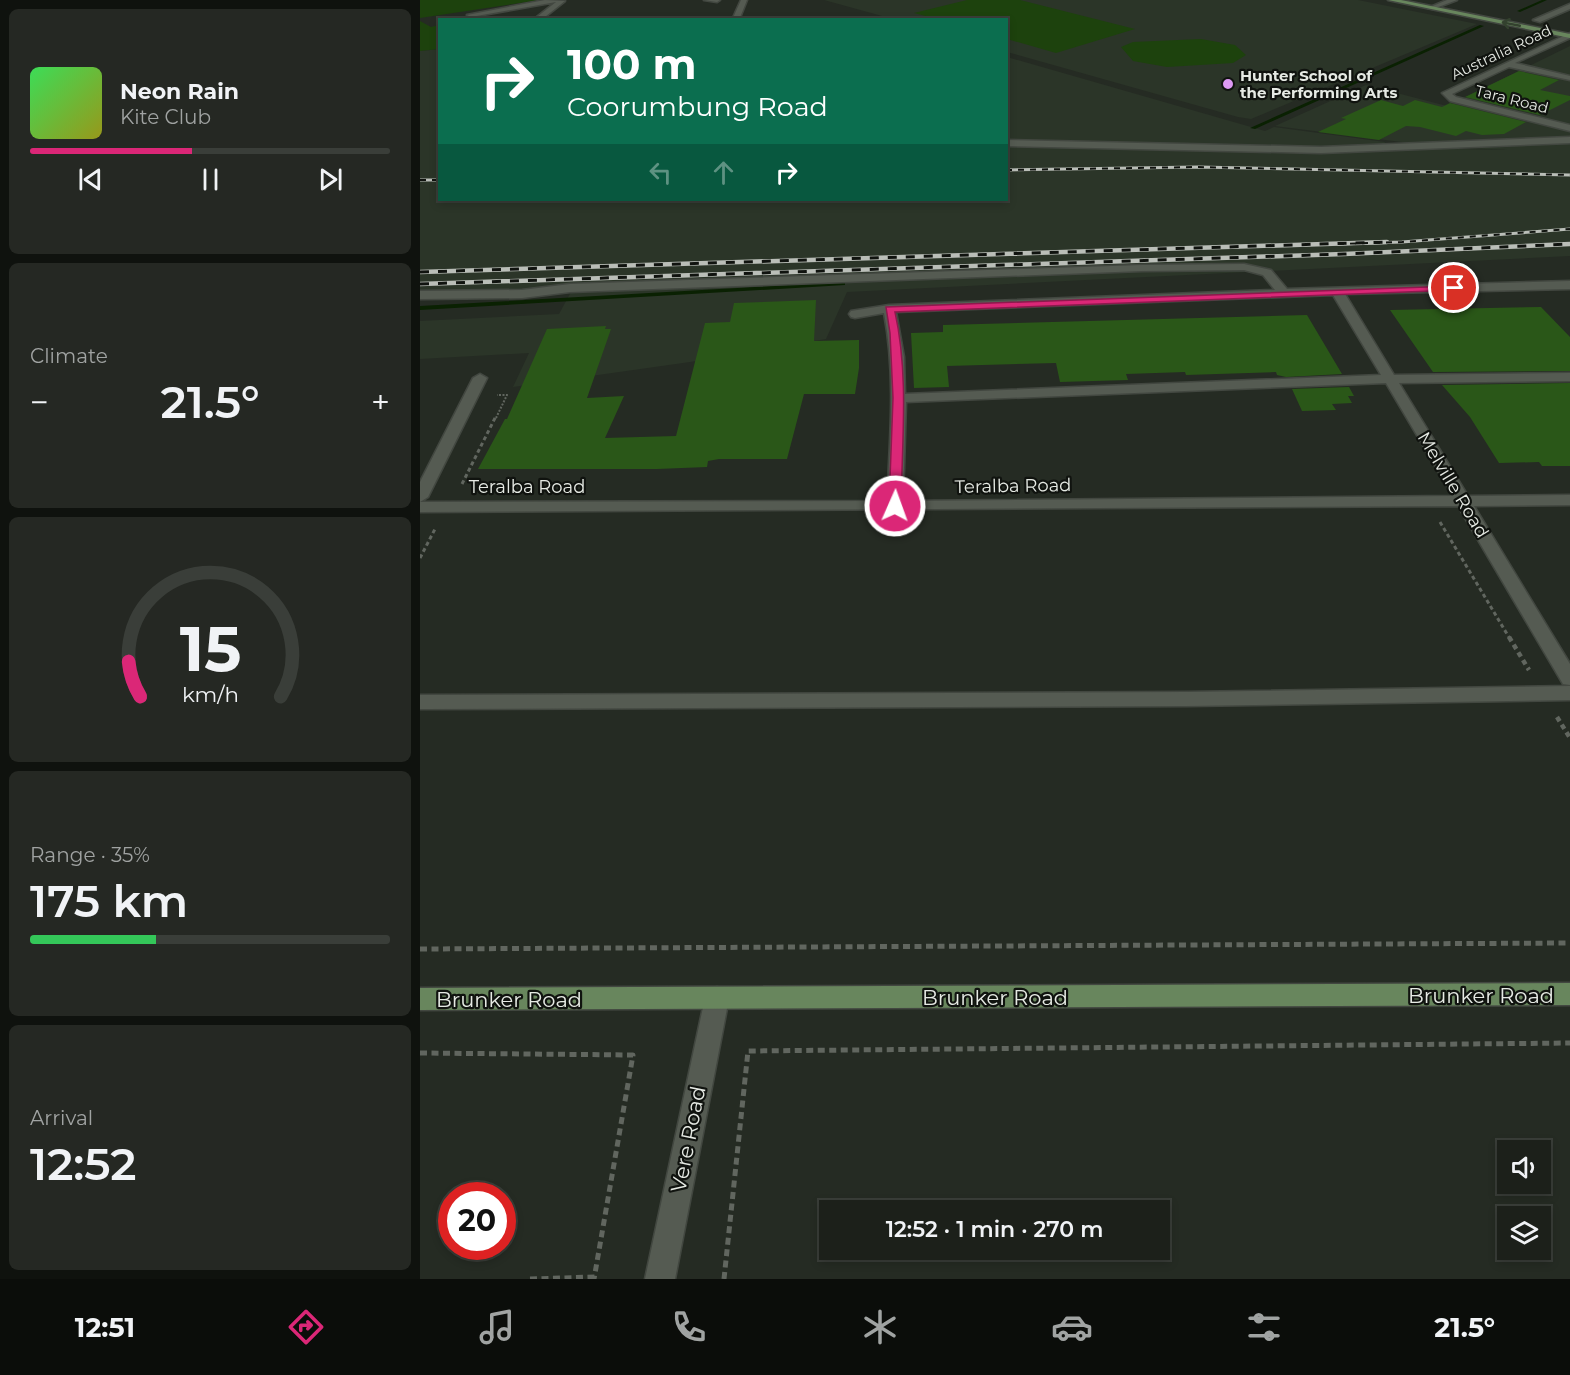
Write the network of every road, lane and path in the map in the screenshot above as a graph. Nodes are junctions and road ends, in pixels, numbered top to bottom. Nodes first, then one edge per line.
1 (557, 0) edge
2 (563, 0) edge
3 (706, 0) edge
4 (717, 0) edge
5 (744, 0) edge
6 (1391, 0) edge
7 (1435, 0) edge
8 (1451, 1) edge
9 (1570, 6) edge
10 (1431, 8) junction
11 (1492, 11) dead end
12 (471, 15) dead end
13 (539, 18) edge
14 (736, 18) edge
15 (1526, 18) dead end
16 (1537, 20) junction
17 (1548, 22) dead end
18 (1570, 35) edge
19 (1507, 64) junction
20 (1570, 78) edge
21 (1448, 96) joint
22 (1570, 128) edge
23 (1106, 135) dead end
24 (1125, 135) dead end
25 (1568, 140) edge
26 (1008, 143) edge
27 (1066, 144) junction
28 (1248, 148) junction
29 (1570, 285) edge
30 (1337, 291) junction
31 (1284, 293) junction
32 (420, 295) edge
33 (890, 309) junction
34 (855, 314) dead end
35 (1570, 377) edge
36 (480, 378) dead end
37 (1389, 379) junction
38 (470, 397) junction
39 (898, 398) junction
40 (461, 485) dead end
41 (420, 497) edge
42 (1462, 500) junction
43 (1570, 500) edge
44 (895, 506) junction
45 (420, 507) edge
46 (1430, 522) dead end
47 (446, 528) dead end
48 (420, 558) edge
49 (1570, 679) edge
50 (1543, 693) junction
51 (1570, 693) edge
52 (420, 702) edge
53 (1570, 738) edge
54 (1570, 943) edge
55 (420, 949) edge
56 (1570, 994) edge
57 (717, 998) junction
58 (420, 999) edge
59 (1570, 1043) edge
60 (420, 1053) edge
61 (595, 1278) edge
62 (530, 1279) edge
63 (660, 1279) edge
64 (724, 1279) edge

1 - 12 street
2 - 13 street
3 - 4 street
5 - 14 street
6 - 10 main road
7 - 8 main road
8 - 10 street
8 - 11 main road
9 - 16 street
18 -> 10 main road
15 - 16 main road
16 - 17 main road
18 - 19 street, Australia Road
19 - 20 street
19 - 21 street, Australia Road
21 - 22 street, Tara Road
23 - 27 street
24 - 28 street
25 - 28 street
26 - 27 street
27 - 28 street
29 - 30 street
30 - 31 street
30 - 37 street, Melville Road
31 - 32 street
31 - 33 street
33 - 34 street
33 - 39 street
35 - 37 street
36 - 38 street
37 - 39 street
37 - 42 street, Melville Road
38 - 40 path
38 - 41 street
39 - 44 street
42 - 43 street, Teralba Road
42 - 44 street, Teralba Road
42 - 49 street, Melville Road
44 - 45 street, Teralba Road
46 - 50 path
47 - 48 path
50 - 51 street
50 - 52 street
50 - 53 path
54 - 55 path
56 - 57 main road, Brunker Road
57 - 58 main road, Brunker Road
57 - 63 street, Vere Road
59 - 64 path
60 - 61 path
61 - 62 path

